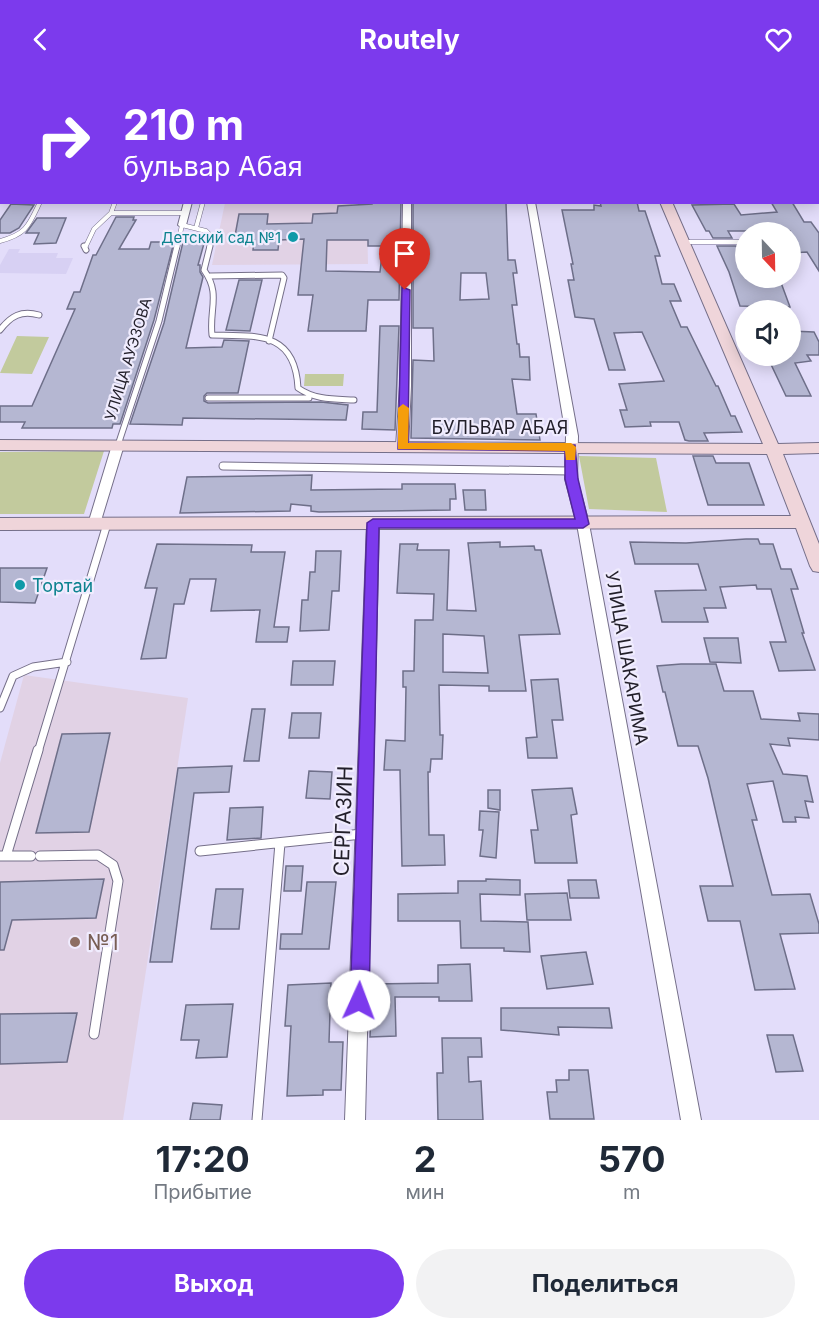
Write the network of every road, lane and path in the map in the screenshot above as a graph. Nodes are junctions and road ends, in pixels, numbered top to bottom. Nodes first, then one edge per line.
1 (39, 204) edge
2 (114, 204) edge
3 (188, 204) edge
4 (202, 204) edge
5 (407, 204) edge
6 (531, 204) edge
7 (667, 204) edge
8 (111, 213) junction
9 (185, 213) junction
10 (182, 225) junction
11 (196, 228) junction
12 (0, 241) edge
13 (683, 242) junction
14 (735, 242) edge
15 (86, 250) dead end
16 (210, 276) junction
17 (39, 315) dead end
18 (0, 330) edge
19 (269, 340) junction
20 (208, 398) dead end
21 (315, 398) junction
22 (354, 400) dead end
23 (0, 445) edge
24 (118, 445) junction
25 (402, 447) junction
26 (571, 447) junction
27 (819, 448) edge
28 (773, 449) junction
29 (223, 466) dead end
30 (570, 471) junction
31 (801, 522) junction
32 (373, 523) junction
33 (0, 524) edge
34 (101, 524) junction
35 (583, 524) junction
36 (819, 566) edge
37 (67, 662) junction
38 (0, 708) edge
39 (365, 834) junction
40 (280, 843) junction
41 (200, 851) dead end
42 (3, 856) edge
43 (94, 1034) dead end
44 (257, 1120) edge
45 (355, 1120) edge
46 (691, 1120) edge

1 - 12 lane
2 - 8 lane
3 - 9 street, УЛИЦА АУЭЗОВА
4 - 11 lane
5 - 25 street
6 - 26 street, УЛИЦА ШАКАРИМА
7 - 13 main road
8 - 9 lane
8 - 15 lane
9 - 10 street, УЛИЦА АУЭЗОВА
10 - 11 lane
10 - 24 lane, УЛИЦА АУЭЗОВА
11 - 16 lane
13 - 14 lane
13 - 28 main road
16 - 19 lane
16 - 19 lane
17 - 18 lane
19 - 21 lane
20 - 21 lane
21 - 22 lane
23 - 24 main road, БУЛЬВАР АБАЯ
24 - 25 main road, БУЛЬВАР АБАЯ
24 - 34 street, УЛИЦА АУЭЗОВА
25 - 26 main road, БУЛЬВАР АБАЯ
26 - 28 main road, БУЛЬВАР АБАЯ
26 - 30 street, УЛИЦА ШАКАРИМА
27 - 28 main road, БУЛЬВАР АБАЯ
28 - 31 main road
29 - 30 lane
30 - 35 street, УЛИЦА ШАКАРИМА
31 - 35 main road
31 - 36 main road
32 - 34 main road
32 - 35 main road
32 - 39 street, СЕРГАЗИН
33 - 34 main road
34 - 37 lane
35 - 46 street, УЛИЦА ШАКАРИМА
37 - 38 lane
37 - 42 lane
39 - 40 lane
39 - 45 street, СЕРГАЗИН
40 - 41 lane
40 - 44 lane
42 - 43 lane

